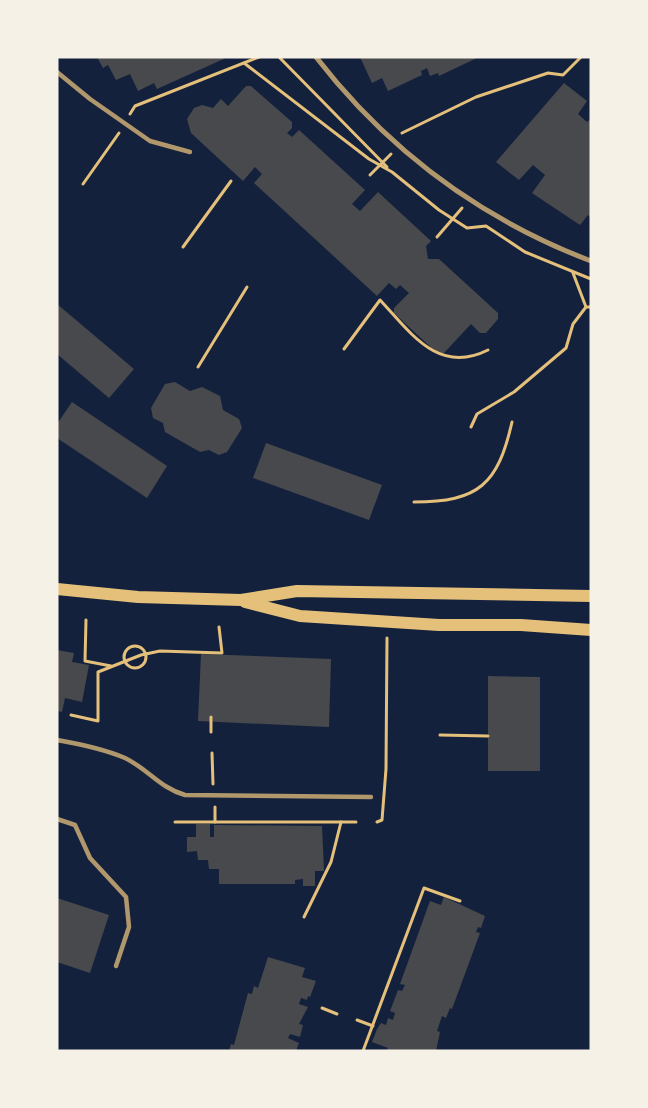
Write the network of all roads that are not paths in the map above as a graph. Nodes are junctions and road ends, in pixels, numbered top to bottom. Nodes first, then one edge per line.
1 (316, 57) edge
2 (57, 72) edge
3 (190, 152) dead end
4 (591, 261) edge
5 (57, 589) edge
6 (591, 596) edge
7 (241, 600) junction
8 (591, 630) edge
9 (57, 740) edge
10 (370, 797) dead end
11 (57, 819) edge
12 (116, 966) dead end

1 - 4 street
2 - 3 lane
5 - 7 main road
6 - 7 main road
7 - 8 main road
9 - 10 lane
11 - 12 lane

